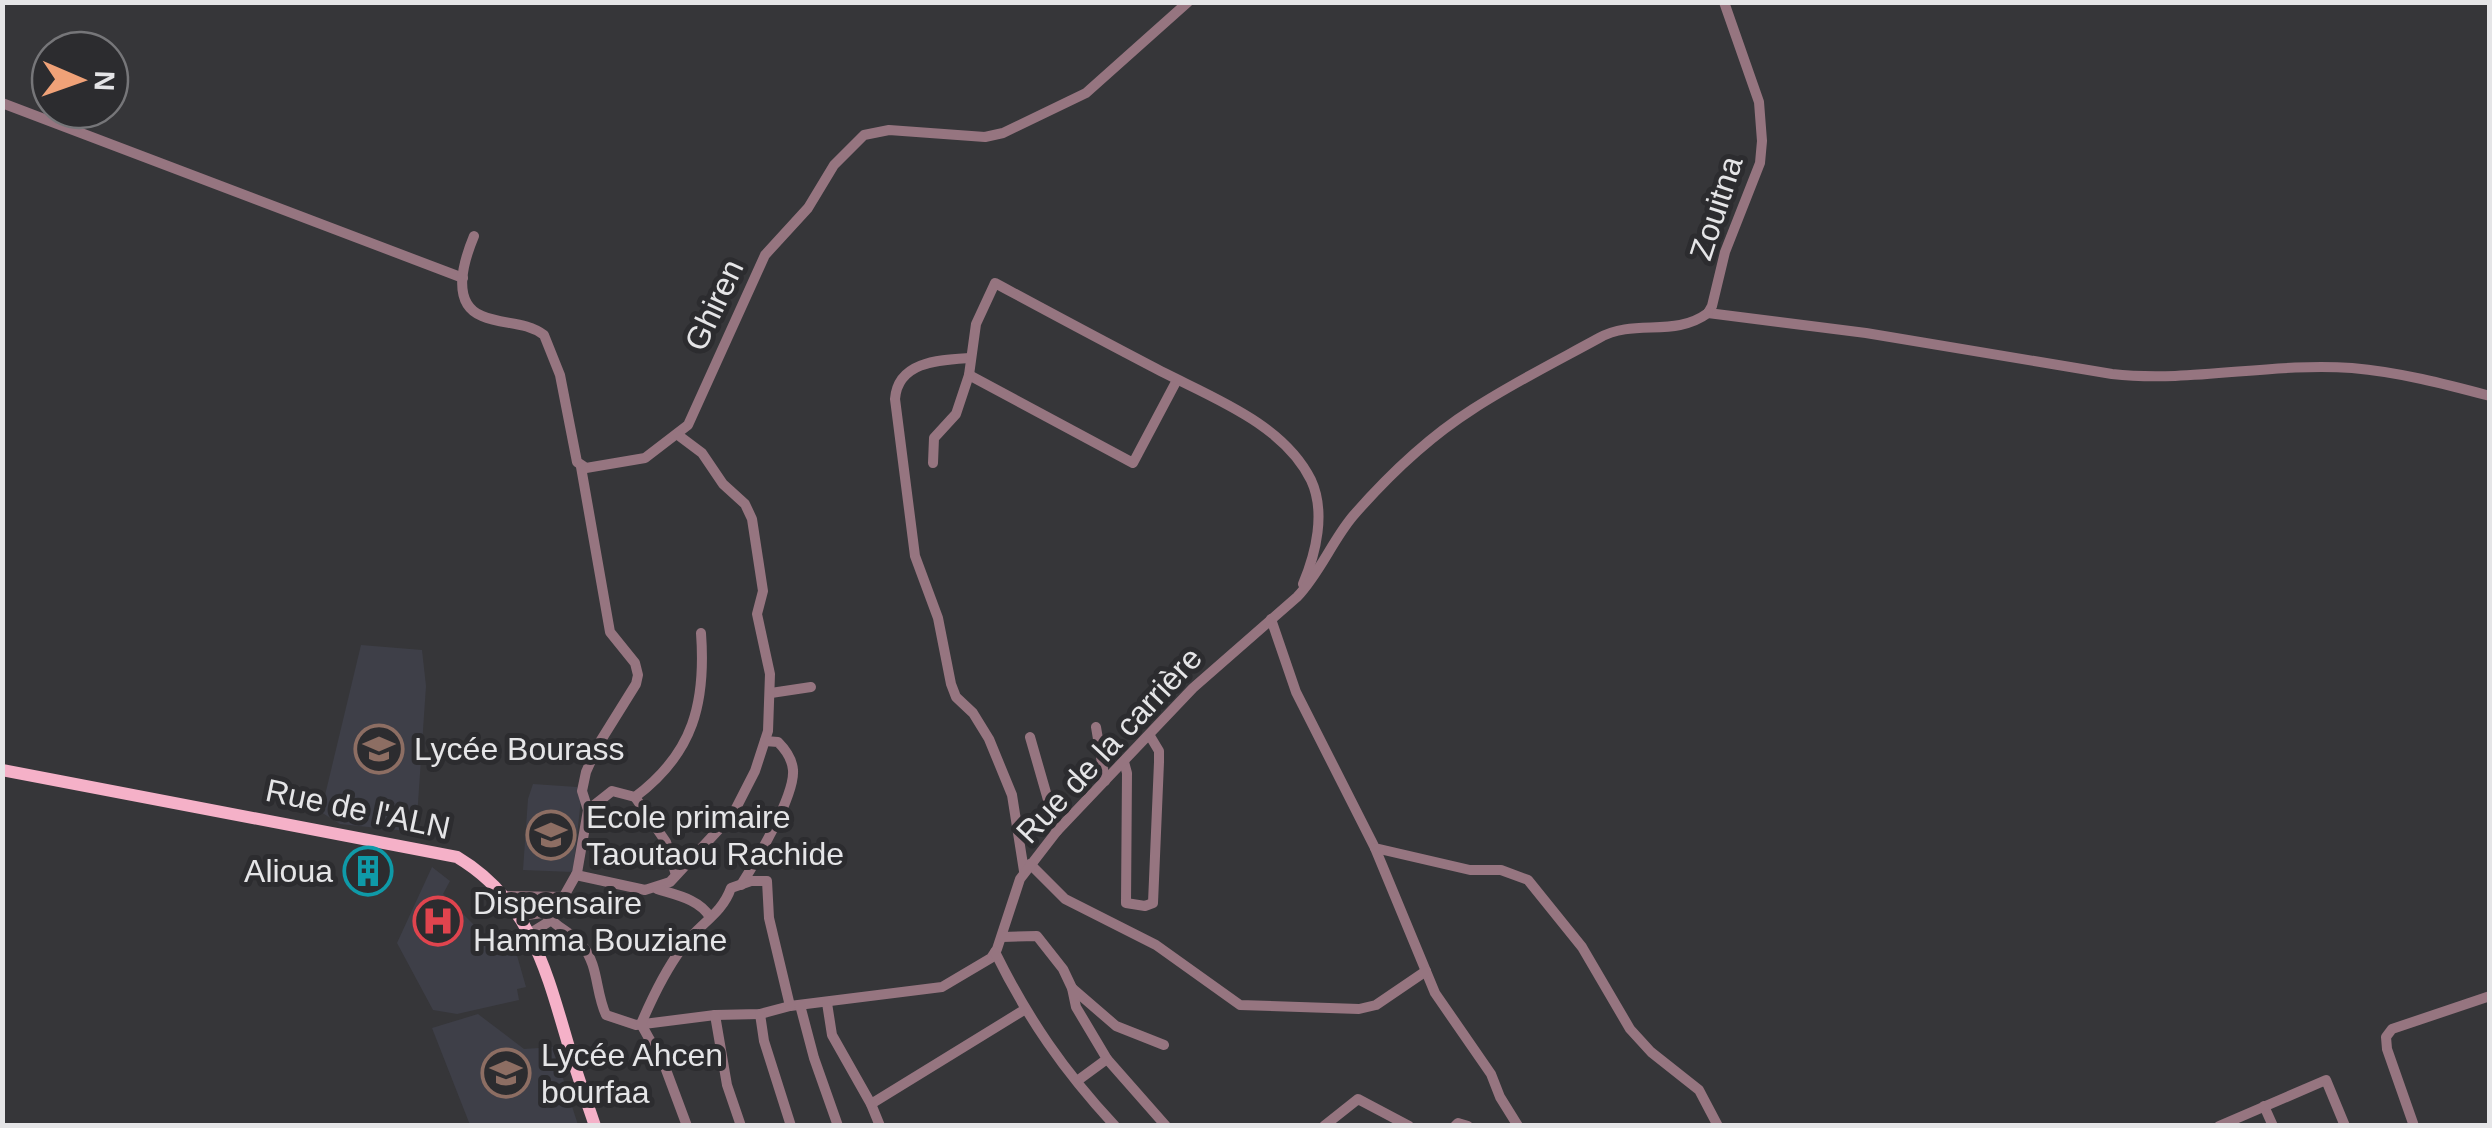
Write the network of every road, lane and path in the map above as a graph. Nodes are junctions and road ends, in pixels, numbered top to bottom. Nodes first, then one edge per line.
1 (1188, 2) edge
2 (1724, 2) edge
3 (2, 103) edge
4 (474, 236) dead end
5 (463, 278) junction
6 (1708, 313) junction
7 (970, 358) junction
8 (969, 375) junction
9 (1177, 380) junction
10 (2490, 396) edge
11 (678, 434) junction
12 (933, 463) dead end
13 (582, 467) junction
14 (1295, 598) junction
15 (1271, 619) junction
16 (701, 632) dead end
17 (811, 688) dead end
18 (772, 693) junction
19 (1096, 727) dead end
20 (1150, 736) junction
21 (1030, 737) dead end
22 (765, 741) junction
23 (1124, 762) junction
24 (2, 770) edge
25 (1105, 781) junction
26 (635, 797) junction
27 (588, 810) junction
28 (1058, 831) junction
29 (1375, 848) junction
30 (1027, 868) junction
31 (576, 875) junction
32 (676, 875) junction
33 (740, 886) junction
34 (656, 889) junction
35 (506, 896) junction
36 (564, 896) junction
37 (551, 915) junction
38 (519, 916) junction
39 (710, 917) junction
40 (529, 934) junction
41 (1002, 937) junction
42 (995, 952) junction
43 (1426, 971) junction
44 (1072, 988) junction
45 (2490, 996) edge
46 (827, 1003) junction
47 (795, 1005) junction
48 (1024, 1010) junction
49 (760, 1014) junction
50 (715, 1015) junction
51 (641, 1024) junction
52 (1164, 1045) dead end
53 (1107, 1059) junction
54 (1077, 1081) junction
55 (872, 1104) junction
56 (2264, 1106) junction
57 (595, 1126) edge
58 (687, 1126) edge
59 (741, 1126) edge
60 (790, 1126) edge
61 (838, 1126) edge
62 (880, 1126) edge
63 (1114, 1126) edge
64 (1166, 1126) edge
65 (1324, 1126) edge
66 (1409, 1126) edge
67 (1454, 1126) edge
68 (1468, 1126) edge
69 (1518, 1126) edge
70 (1718, 1126) edge
71 (2219, 1126) edge
72 (2272, 1126) edge
73 (2345, 1126) edge
74 (2414, 1126) edge

1 - 11 street, Ghiren
2 - 6 street, Zouitna
3 - 5 street
4 - 5 street
5 - 13 street
6 - 10 street
6 - 14 street, Rue de la carrière
7 - 8 street
7 - 9 street
7 - 30 street
8 - 9 street
8 - 12 street
9 - 14 street
11 - 13 street, Ghiren
11 - 18 street
13 - 27 street
14 - 15 street, Rue de la carrière
15 - 20 street, Rue de la carrière
15 - 29 street
16 - 26 street
17 - 18 street
18 - 22 street
19 - 25 street
20 - 23 street, Rue de la carrière
20 - 23 street
21 - 28 street
22 - 32 street
22 - 33 street
23 - 25 street, Rue de la carrière
24 - 35 main road, Rue de l'ALN
25 - 28 street, Rue de la carrière
26 - 27 street
26 - 32 street
27 - 31 street
28 - 30 street, Rue de la carrière
29 - 43 street
29 - 70 street
30 - 41 street, Rue de la carrière
30 - 43 street
31 - 34 street
31 - 36 street
32 - 34 street
33 - 39 street
33 - 47 street
34 - 39 street
35 - 36 street
35 - 38 main road, Rue de l'ALN
36 - 37 street
37 - 38 street
37 - 40 street
37 - 51 street
38 - 40 main road, Rue de l'ALN
39 - 51 street
40 - 57 main road, Rue de l'ALN
41 - 42 street, Rue de la carrière
41 - 44 street
42 - 46 street, Rue de la carrière
42 - 48 street
43 - 69 street
44 - 52 street
44 - 53 street
45 - 74 street
46 - 47 street, Rue de la carrière
46 - 55 street
47 - 49 street, Rue de la carrière
47 - 61 street
48 - 54 street
48 - 55 street
49 - 50 street, Rue de la carrière
49 - 60 street
50 - 51 street, Rue de la carrière
50 - 59 street
51 - 58 street
53 - 54 street
53 - 64 street
54 - 63 street
55 - 62 street
56 - 71 street
56 - 72 street
56 - 73 street
65 - 66 street
67 - 68 street

